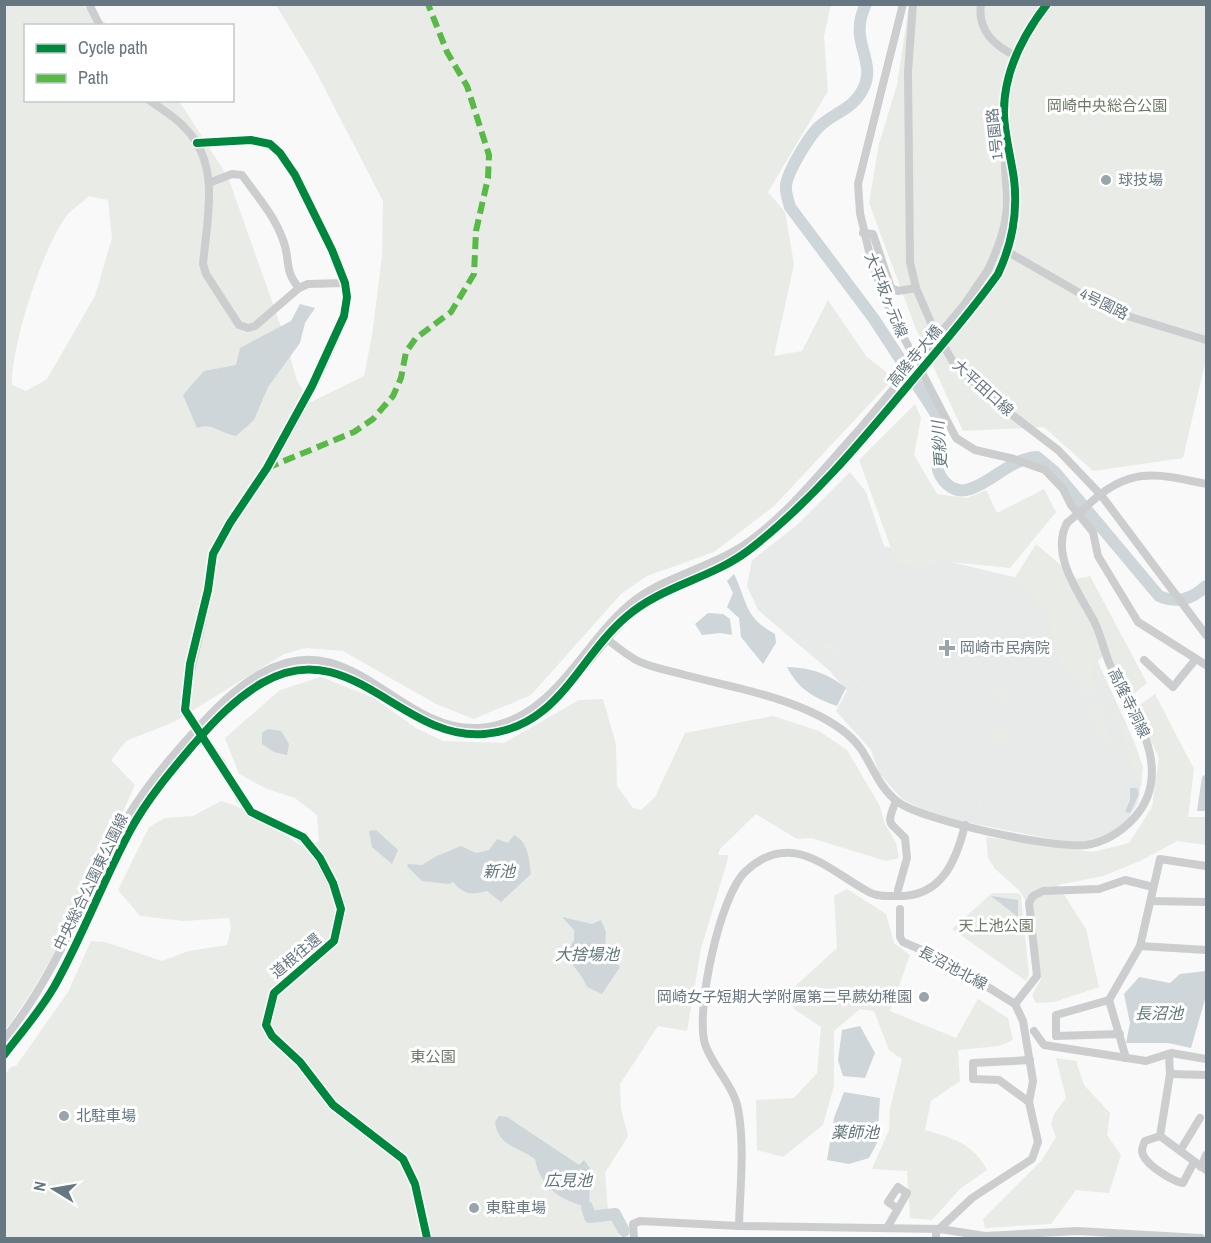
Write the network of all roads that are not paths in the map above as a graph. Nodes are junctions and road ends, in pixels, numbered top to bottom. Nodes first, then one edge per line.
1 (89, 4) edge
2 (903, 4) edge
3 (913, 4) edge
4 (981, 4) edge
5 (1047, 4) edge
6 (99, 24) edge
7 (1016, 56) junction
8 (152, 102) edge
9 (1006, 133) junction
10 (197, 143) junction
11 (209, 183) junction
12 (863, 233) junction
13 (1008, 252) junction
14 (345, 283) junction
15 (299, 288) junction
16 (916, 288) junction
17 (986, 290) joint
18 (1206, 340) edge
19 (861, 435) junction
20 (1206, 484) edge
21 (1101, 495) junction
22 (1206, 635) edge
23 (604, 636) junction
24 (1144, 660) dead end
25 (1195, 660) junction
26 (1206, 665) edge
27 (896, 801) junction
28 (965, 825) junction
29 (1206, 866) edge
30 (1153, 887) junction
31 (898, 890) dead end
32 (1151, 901) junction
33 (1206, 902) edge
34 (900, 909) dead end
35 (1140, 946) junction
36 (1206, 950) edge
37 (1109, 1000) junction
38 (1015, 1004) junction
39 (1029, 1033) junction
40 (1120, 1034) junction
41 (4, 1040) edge
42 (4, 1055) edge
43 (1169, 1055) junction
44 (1126, 1058) junction
45 (1206, 1059) edge
46 (1030, 1060) junction
47 (1170, 1074) junction
48 (1206, 1075) edge
49 (1029, 1102) junction
50 (1200, 1118) dead end
51 (1160, 1136) junction
52 (1180, 1151) junction
53 (1206, 1155) edge
54 (1201, 1166) edge
55 (898, 1209) dead end
56 (739, 1226) junction
57 (803, 1227) junction
58 (888, 1228) junction
59 (940, 1229) junction
60 (1076, 1235) edge
61 (802, 1238) edge
62 (427, 1239) edge
63 (634, 1239) edge
64 (936, 1239) edge
65 (1202, 1239) edge

1 - 6 street
2 - 12 street, 大平坂ヶ元線
3 - 16 street, 大平田口線
4 - 7 street
5 - 7 street, 1号園路
7 - 9 street, 1号園路
8 - 10 street
9 - 13 street, 1号園路
9 - 19 street, 高隆寺大橋, bridge
10 - 11 street
10 - 14 street
11 - 15 street
11 - 15 street
12 - 16 street
12 - 25 street, 大平坂ヶ元線
13 - 17 street, 1号園路
13 - 18 street, 4号園路
14 - 15 street
14 - 62 street, 道根往還, bridge
16 - 21 street, 大平田口線
17 - 19 street, 高隆寺大橋, bridge
19 - 23 street
20 - 21 street
21 - 22 street, 大平田口線
21 - 28 street, 高隆寺洞線, bridge
23 - 27 street
23 - 41 street
23 - 42 street, 中央総合公園東公園線
24 - 25 street
25 - 26 street, 大平坂ヶ元線
27 - 28 street, 高隆寺洞線
27 - 31 street
28 - 56 street
29 - 30 street
30 - 32 street
30 - 38 street
32 - 33 street
32 - 35 street
34 - 38 street, 長沼池北線
35 - 36 street
35 - 37 street
37 - 40 street
37 - 40 street
38 - 39 street
39 - 44 street
39 - 46 street
40 - 44 street
43 - 44 street
43 - 45 street
43 - 47 street
46 - 49 street
46 - 49 street
47 - 48 street
47 - 51 street
49 - 59 street
50 - 52 street
51 - 52 street
51 - 54 street
52 - 54 street
53 - 54 street
55 - 58 street
56 - 57 street
56 - 63 street
57 - 58 street
57 - 61 street
58 - 59 street
59 - 60 street
59 - 64 street
60 - 65 street

